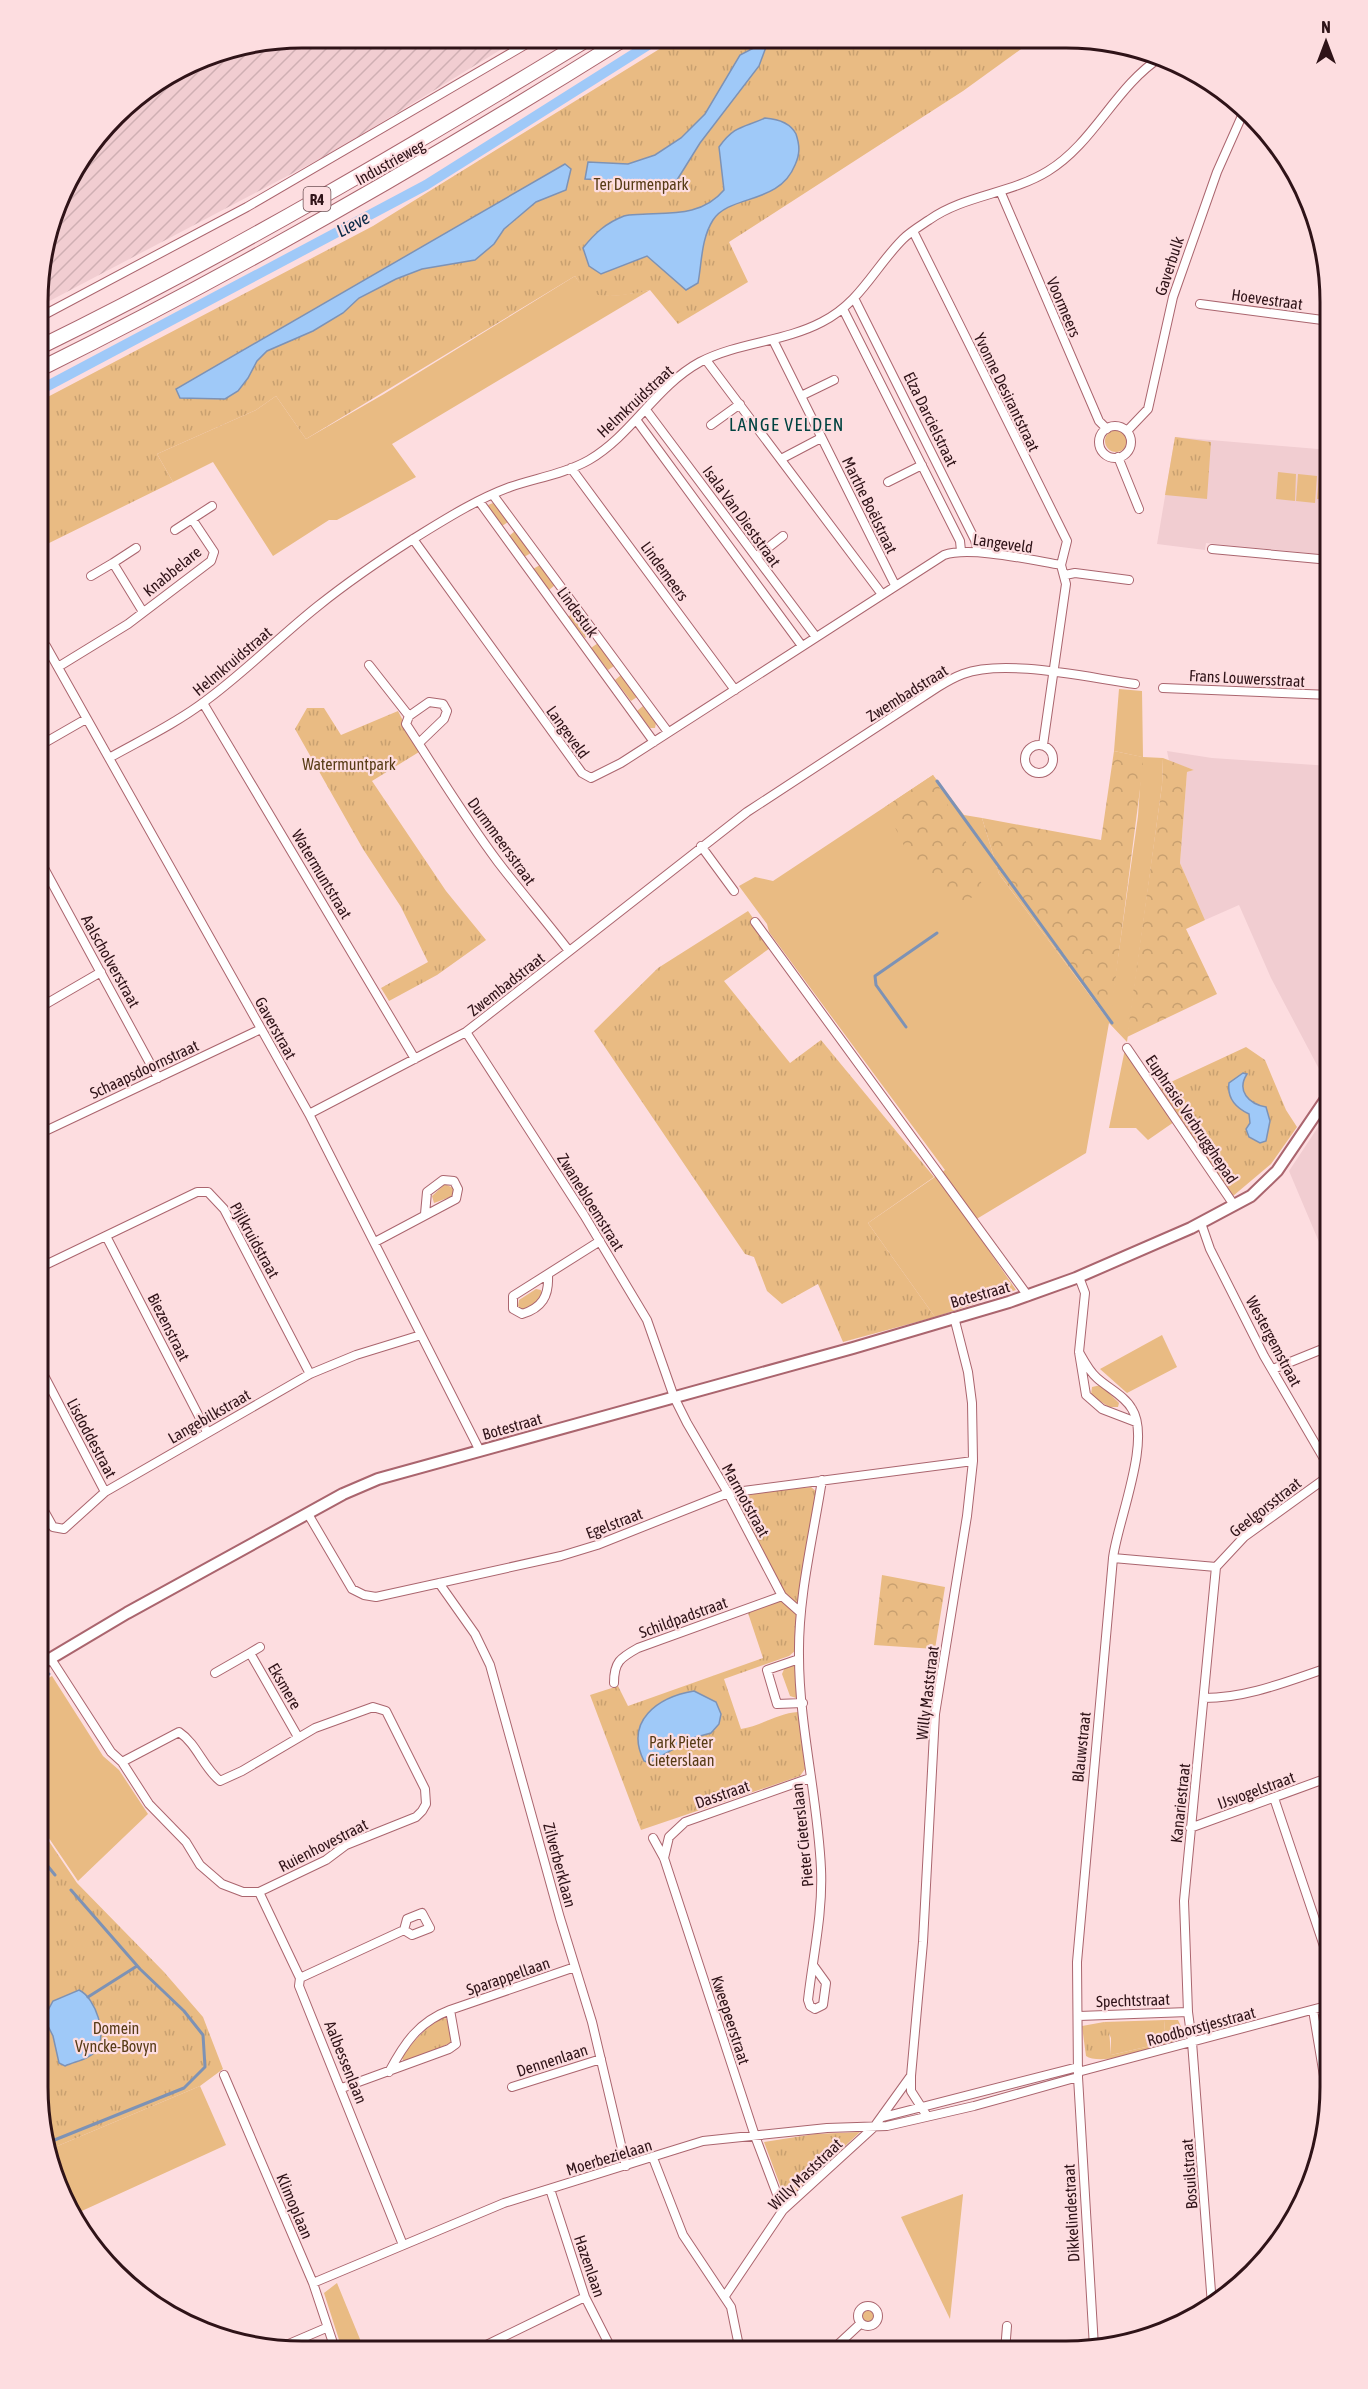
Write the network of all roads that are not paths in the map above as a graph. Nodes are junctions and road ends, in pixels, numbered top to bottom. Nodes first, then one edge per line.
1 (520, 48) edge
2 (573, 48) edge
3 (609, 48) edge
4 (1153, 64) edge
5 (1241, 119) edge
6 (1001, 193) junction
7 (913, 231) junction
8 (855, 300) junction
9 (1200, 304) dead end
10 (843, 309) junction
11 (48, 313) edge
12 (1320, 320) edge
13 (773, 340) junction
14 (48, 343) edge
15 (706, 360) junction
16 (48, 365) edge
17 (834, 380) dead end
18 (801, 396) junction
19 (740, 404) junction
20 (892, 405) junction
21 (911, 408) junction
22 (646, 410) junction
23 (637, 421) junction
24 (711, 425) dead end
25 (1107, 429) junction
26 (1127, 431) junction
27 (821, 438) junction
28 (1118, 457) junction
29 (781, 459) junction
30 (922, 465) junction
31 (572, 468) junction
32 (888, 482) dead end
33 (493, 495) junction
34 (479, 501) junction
35 (212, 506) dead end
36 (1139, 509) dead end
37 (192, 519) junction
38 (176, 531) dead end
39 (783, 536) dead end
40 (413, 539) junction
41 (136, 548) dead end
42 (1212, 549) dead end
43 (961, 551) junction
44 (978, 552) junction
45 (756, 557) junction
46 (1320, 559) edge
47 (113, 563) junction
48 (1061, 566) junction
49 (1065, 575) junction
50 (91, 576) dead end
51 (1129, 580) dead end
52 (895, 585) junction
53 (881, 593) junction
54 (143, 612) junction
55 (816, 637) junction
56 (802, 646) junction
57 (48, 650) edge
58 (369, 665) dead end
59 (58, 667) junction
60 (1053, 672) junction
61 (1135, 684) dead end
62 (1163, 688) dead end
63 (735, 690) junction
64 (1320, 695) edge
65 (203, 703) junction
66 (409, 716) junction
67 (86, 719) junction
68 (668, 732) junction
69 (48, 741) edge
70 (654, 742) junction
71 (418, 743) junction
72 (1043, 745) dead end
73 (109, 758) junction
74 (701, 846) junction
75 (48, 879) edge
76 (734, 891) dead end
77 (755, 922) dead end
78 (569, 951) junction
79 (101, 972) junction
80 (48, 1003) edge
81 (261, 1029) junction
82 (466, 1032) junction
83 (1127, 1048) dead end
84 (415, 1059) junction
85 (158, 1077) junction
86 (1320, 1108) edge
87 (309, 1114) junction
88 (48, 1130) edge
89 (1234, 1205) junction
90 (425, 1214) junction
91 (1201, 1223) junction
92 (106, 1236) junction
93 (600, 1241) junction
94 (375, 1242) junction
95 (48, 1264) edge
96 (548, 1275) junction
97 (1079, 1277) junction
98 (1028, 1296) junction
99 (954, 1317) junction
100 (421, 1335) junction
101 (1320, 1350) edge
102 (1079, 1352) junction
103 (1273, 1369) junction
104 (310, 1374) junction
105 (48, 1383) edge
106 (674, 1397) junction
107 (1136, 1422) junction
108 (207, 1432) junction
109 (480, 1451) junction
110 (1320, 1453) edge
111 (973, 1461) junction
112 (822, 1480) junction
113 (1320, 1482) edge
114 (105, 1492) junction
115 (728, 1493) junction
116 (308, 1514) junction
117 (48, 1518) edge
118 (1113, 1558) junction
119 (1216, 1568) junction
120 (439, 1583) junction
121 (782, 1596) junction
122 (800, 1612) junction
123 (260, 1647) dead end
124 (250, 1653) junction
125 (51, 1659) junction
126 (799, 1659) junction
127 (48, 1661) edge
128 (1320, 1671) edge
129 (215, 1673) dead end
130 (614, 1683) dead end
131 (1204, 1698) junction
132 (803, 1703) junction
133 (298, 1737) junction
134 (122, 1762) junction
135 (810, 1778) junction
136 (1320, 1781) edge
137 (1274, 1798) junction
138 (1190, 1828) junction
139 (653, 1838) dead end
140 (664, 1858) junction
141 (259, 1892) junction
142 (404, 1930) dead end
143 (1320, 1934) edge
144 (813, 1965) junction
145 (575, 1967) junction
146 (300, 1978) junction
147 (1320, 2008) edge
148 (450, 2010) junction
149 (1313, 2010) junction
150 (1188, 2012) junction
151 (1079, 2016) junction
152 (1192, 2042) junction
153 (1320, 2052) edge
154 (601, 2059) junction
155 (389, 2072) junction
156 (1078, 2072) junction
157 (224, 2075) dead end
158 (911, 2076) junction
159 (512, 2087) dead end
160 (342, 2088) junction
161 (921, 2107) junction
162 (927, 2116) junction
163 (883, 2117) junction
164 (874, 2127) junction
165 (755, 2136) junction
166 (653, 2158) junction
167 (626, 2166) junction
168 (550, 2188) junction
169 (783, 2210) junction
170 (403, 2245) junction
171 (313, 2283) junction
172 (1211, 2295) edge
173 (725, 2296) junction
174 (585, 2297) junction
175 (859, 2325) dead end
176 (1007, 2326) dead end
177 (327, 2328) junction
178 (1094, 2339) edge
179 (297, 2341) edge
180 (331, 2341) edge
181 (495, 2341) edge
182 (607, 2341) edge
183 (738, 2341) edge
184 (842, 2341) edge
185 (1006, 2341) edge

1 - 11 street, Industrieweg
2 - 14 highway, Industrieweg / R4
3 - 16 highway, Industrieweg / R4
4 - 6 street, Helmkruidstraat
5 - 26 street, Gaverbulk
6 - 7 street, Helmkruidstraat
6 - 25 street, Voormeers
7 - 8 street, Helmkruidstraat
7 - 48 street, Yvonne Desirantstraat
8 - 10 street, Helmkruidstraat
8 - 21 street, Elza Darcielstraat
9 - 12 street, Hoevestraat
10 - 13 street, Helmkruidstraat
10 - 20 street, Elza Darcielstraat
13 - 15 street, Helmkruidstraat
13 - 18 street, Marthe Boëlstraat
15 - 19 street
15 - 22 street, Helmkruidstraat
17 - 18 street
18 - 27 street, Marthe Boëlstraat
19 - 24 street
19 - 29 street
20 - 21 street
20 - 30 street, Elza Darcielstraat
21 - 44 street, Elza Darcielstraat
22 - 23 street, Helmkruidstraat
22 - 45 street, Isala Van Dieststraat
23 - 31 street, Helmkruidstraat
23 - 56 street, Isala Van Dieststraat
25 - 26 street
25 - 28 street
26 - 28 street
27 - 29 street
27 - 52 street, Marthe Boëlstraat
28 - 36 street
29 - 53 street
30 - 32 street
30 - 43 street, Elza Darcielstraat
31 - 33 street, Helmkruidstraat
31 - 63 street, Lindemeers
33 - 34 street, Helmkruidstraat
33 - 68 street, Lindestuk
34 - 40 street, Helmkruidstraat
34 - 70 street, Lindestuk
35 - 37 street, Knabbelare
37 - 38 street, Knabbelare
37 - 54 street, Knabbelare
39 - 45 street
40 - 65 street, Helmkruidstraat
40 - 70 street, Langeveld
41 - 47 street
42 - 46 street
43 - 44 street, Langeveld
43 - 52 street, Langeveld
44 - 48 street, Langeveld
45 - 55 street, Isala Van Dieststraat
47 - 50 street
47 - 54 street, Knabbelare
48 - 49 street
49 - 51 street
49 - 60 street
52 - 53 street, Langeveld
53 - 55 street, Langeveld
54 - 59 street, Knabbelare
55 - 56 street, Langeveld
56 - 63 street, Langeveld
57 - 59 street, Gaverstraat
58 - 66 street
59 - 67 street, Gaverstraat
60 - 61 street, Zwembadstraat
60 - 72 street
60 - 74 street, Zwembadstraat
62 - 64 street, Frans Louwersstraat
63 - 68 street, Langeveld
65 - 73 street, Helmkruidstraat
65 - 84 street, Watermuntstraat
66 - 71 street, Durmmeersstraat
66 - 71 street
67 - 69 street
67 - 73 street, Gaverstraat
68 - 70 street, Langeveld
71 - 78 street, Durmmeersstraat
73 - 81 street, Gaverstraat
74 - 76 street
74 - 78 street, Zwembadstraat
75 - 79 street, Aalscholverstraat
77 - 98 street, Botestraat
78 - 82 street, Zwembadstraat
79 - 80 street
79 - 85 street, Aalscholverstraat
81 - 85 street, Schaapsdoornstraat
81 - 87 street, Gaverstraat
82 - 84 street, Zwembadstraat
82 - 93 street, Zwanebloemstraat
83 - 89 street, Euphrasie Verbrugghepad
84 - 87 street, Zwembadstraat
85 - 88 street, Schaapsdoornstraat
86 - 89 street, Botestraat
87 - 94 street, Gaverstraat
89 - 91 street, Botestraat
90 - 90 street
90 - 94 street
91 - 97 street, Botestraat
91 - 103 street, Westergemstraat
92 - 95 street, Pijlkruidstraat
92 - 104 street, Pijlkruidstraat
92 - 108 street, Biezenstraat
93 - 96 street
93 - 106 street, Zwanebloemstraat
94 - 100 street, Gaverstraat
96 - 96 street
97 - 98 street, Botestraat
97 - 102 street
98 - 99 street, Botestraat
99 - 106 street, Botestraat
99 - 111 street, Willy Maststraat
100 - 104 street, Langebilkstraat
100 - 109 street, Gaverstraat
101 - 103 street
102 - 107 street
102 - 107 street
103 - 110 street, Westergemstraat
104 - 108 street, Langebilkstraat
105 - 114 street, Lisdoddestraat
106 - 109 street, Botestraat
106 - 115 street, Marmotstraat
107 - 118 street, Blauwstraat
108 - 114 street, Langebilkstraat
109 - 116 street, Botestraat
111 - 112 street, Egelstraat
111 - 158 street, Willy Maststraat
112 - 115 street, Egelstraat
112 - 122 street, Pieter Cieterslaan
113 - 119 street, Geelgorsstraat
114 - 117 street, Langebilkstraat
115 - 120 street, Egelstraat
115 - 121 street, Marmotstraat
116 - 120 street, Egelstraat
116 - 125 street, Botestraat
118 - 119 street
118 - 151 street, Blauwstraat
119 - 131 street, Kanariestraat
120 - 145 street, Zilverberklaan
121 - 122 street, Marmotstraat
121 - 130 street, Schildpadstraat
122 - 126 street, Pieter Cieterslaan
123 - 124 street
124 - 129 street, Eksmere
124 - 133 street, Eksmere
125 - 127 street, Botestraat
125 - 134 street
126 - 132 street, Pieter Cieterslaan
126 - 132 street
128 - 131 street
131 - 138 street, Kanariestraat
132 - 135 street, Pieter Cieterslaan
133 - 134 street, Ruienhovestraat
133 - 141 street, Ruienhovestraat
134 - 141 street
135 - 140 street, Dasstraat
135 - 144 street, Pieter Cieterslaan
136 - 137 street, IJsvogelstraat
137 - 138 street, IJsvogelstraat
137 - 143 street
138 - 150 street, Kanariestraat
139 - 140 street, Kweepeerstraat
140 - 165 street, Kweepeerstraat
141 - 146 street, Aalbessenlaan
142 - 146 street
144 - 144 street, Pieter Cieterslaan
145 - 148 street, Sparappellaan
145 - 154 street, Zilverberklaan
146 - 160 street, Aalbessenlaan
147 - 149 street, Roodborstjesstraat
148 - 155 street, Sparappellaan
148 - 155 street, Sparappellaan
149 - 152 street, Roodborstjesstraat
149 - 153 street
150 - 151 street, Spechtstraat
150 - 152 street, Kanariestraat
151 - 156 street, Blauwstraat
152 - 156 street, Roodborstjesstraat
152 - 172 street, Bosuilstraat
154 - 159 street, Dennenlaan
154 - 167 street, Zilverberklaan
155 - 160 street, Sparappellaan
156 - 161 street, Roodborstjesstraat
156 - 162 street, Roodborstjesstraat
156 - 178 street, Dikkelindestraat
157 - 171 street, Klimoplaan
158 - 161 street, Willy Maststraat
158 - 163 street, Willy Maststraat
160 - 170 street, Aalbessenlaan
161 - 162 street, Willy Maststraat
161 - 163 street, Roodborstjesstraat
162 - 164 street, Moerbezielaan
163 - 164 street, Willy Maststraat
164 - 165 street, Moerbezielaan
164 - 169 street, Willy Maststraat
165 - 166 street, Moerbezielaan
165 - 169 street, Kweepeerstraat
166 - 167 street, Moerbezielaan
166 - 173 street
167 - 168 street, Moerbezielaan
168 - 170 street, Moerbezielaan
168 - 174 street, Hazenlaan
169 - 173 street, Willy Maststraat
170 - 171 street, Moerbezielaan
171 - 177 street, Klimoplaan
173 - 183 street
174 - 181 street
174 - 182 street, Hazenlaan
175 - 184 street
176 - 185 street
177 - 179 street
177 - 180 street, Klimoplaan

